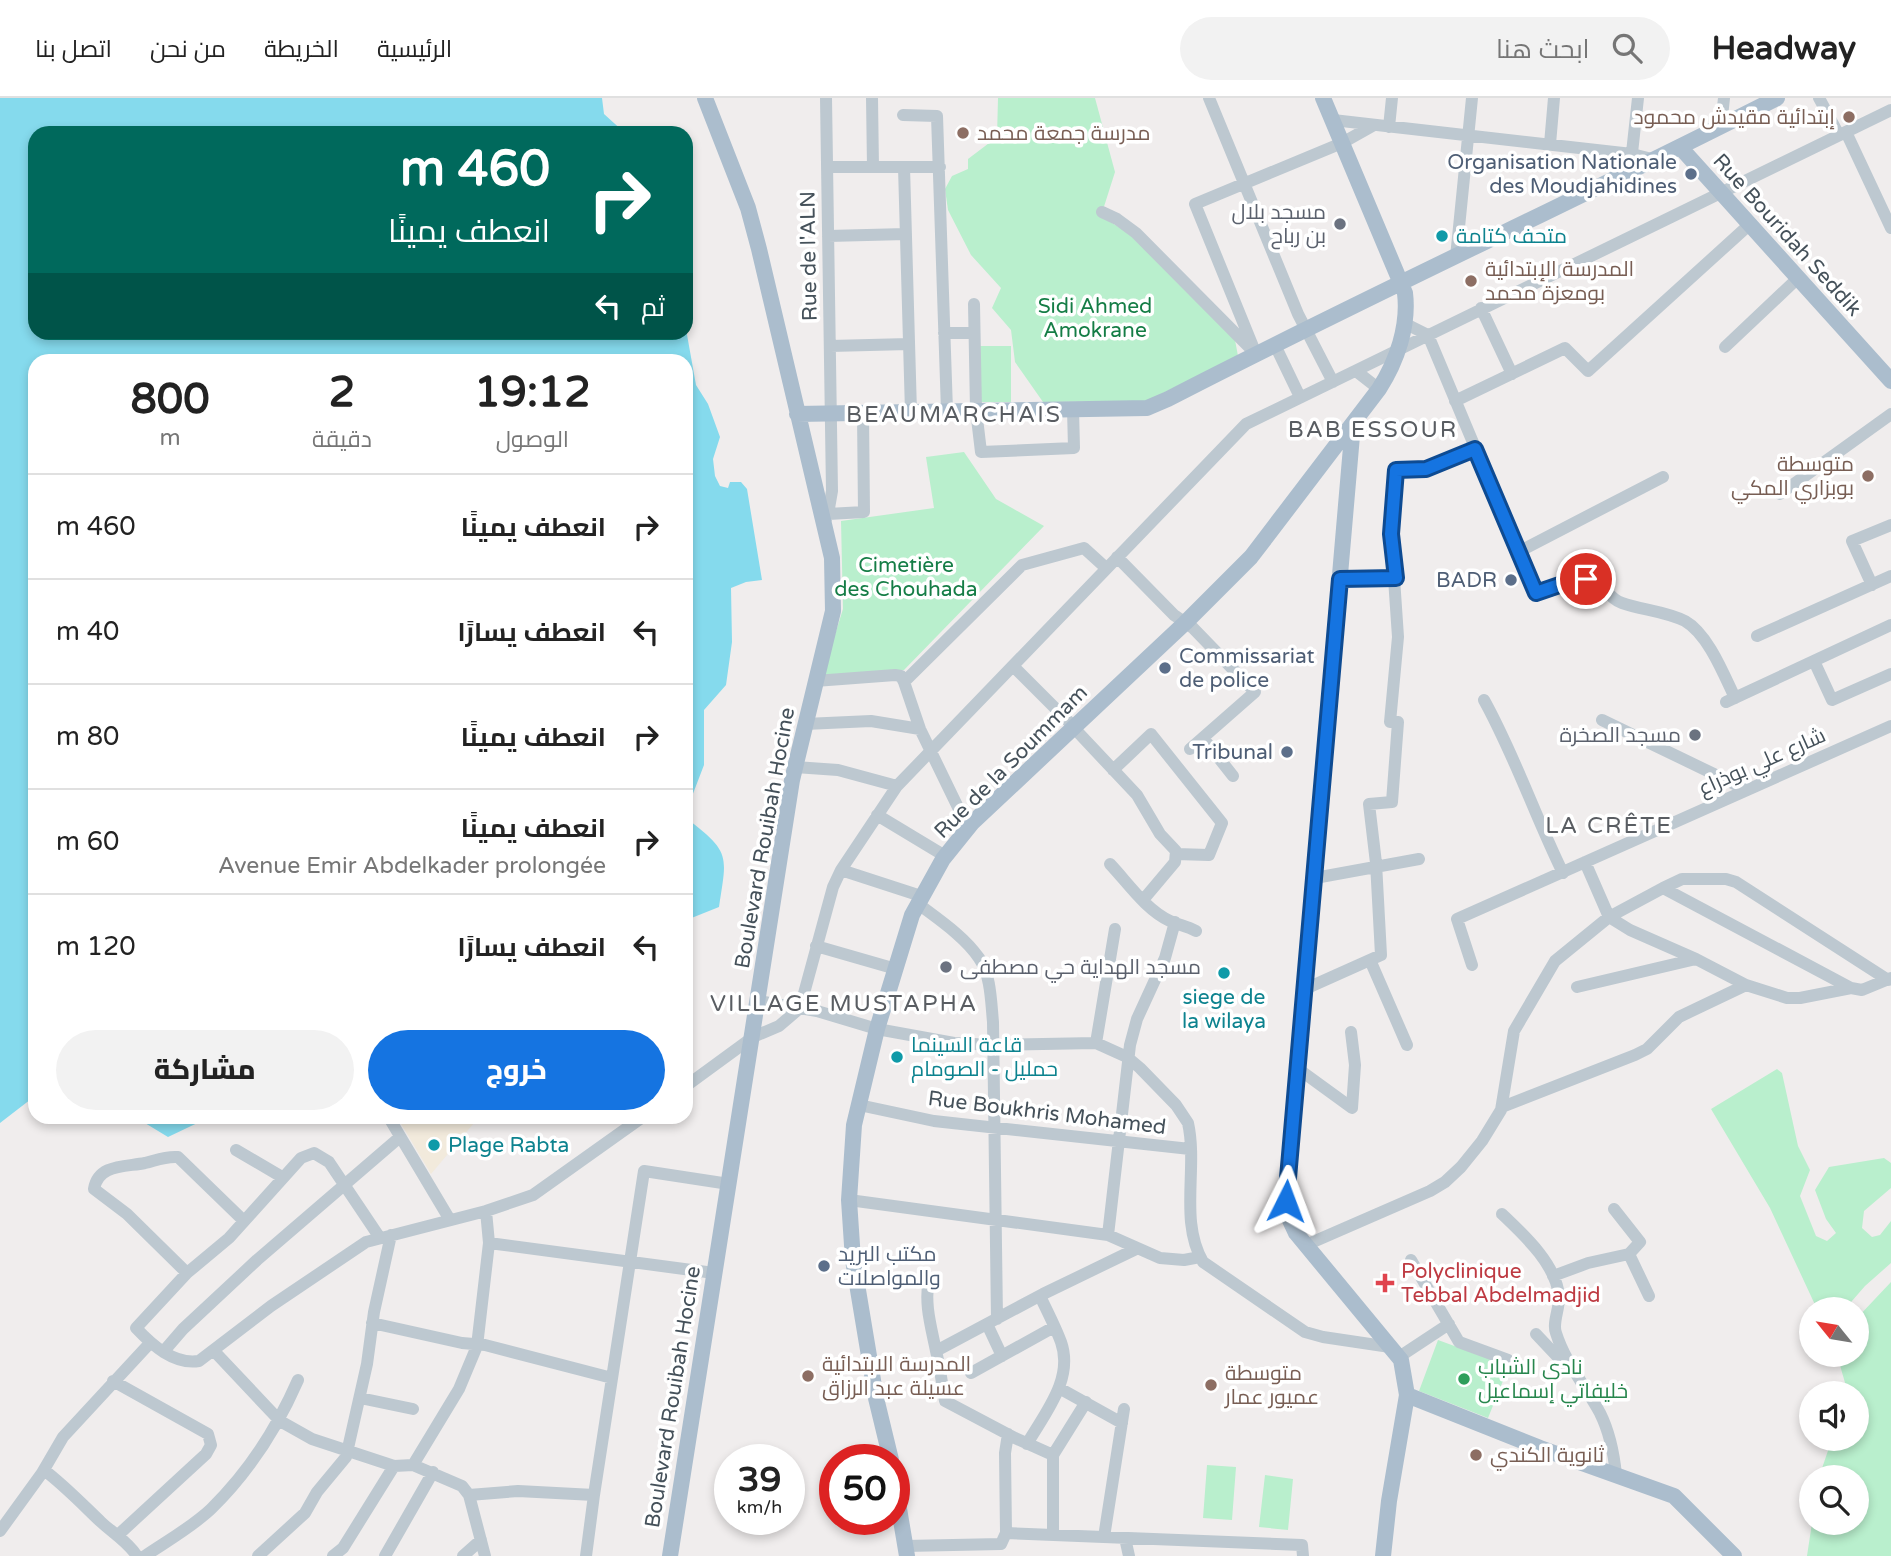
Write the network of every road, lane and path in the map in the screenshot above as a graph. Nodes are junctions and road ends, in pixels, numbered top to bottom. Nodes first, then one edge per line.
1 (705, 98) edge
2 (826, 98) edge
3 (872, 98) edge
4 (1209, 98) edge
5 (1324, 98) edge
6 (1392, 98) edge
7 (1472, 98) edge
8 (1551, 98) edge
9 (1638, 98) edge
10 (1724, 98) edge
11 (1777, 98) edge
12 (1819, 98) edge
13 (1890, 112) edge
14 (903, 116) dead end
15 (1333, 120) junction
16 (1374, 125) junction
17 (1721, 126) junction
18 (1389, 127) junction
19 (1842, 133) junction
20 (1468, 135) junction
21 (1342, 143) junction
22 (1550, 144) junction
23 (1680, 147) junction
24 (1632, 154) junction
25 (1656, 160) junction
26 (827, 167) junction
27 (873, 167) junction
28 (904, 167) junction
29 (940, 167) junction
30 (1631, 173) junction
31 (1244, 184) junction
32 (1720, 192) junction
33 (1102, 212) dead end
34 (1749, 225) junction
35 (1891, 228) edge
36 (906, 234) junction
37 (828, 236) junction
38 (1456, 257) junction
39 (1798, 278) junction
40 (1402, 284) junction
41 (974, 304) dead end
42 (1481, 308) junction
43 (1404, 323) junction
44 (1306, 330) junction
45 (944, 333) junction
46 (974, 333) junction
47 (1428, 335) junction
48 (909, 344) junction
49 (1275, 345) junction
50 (830, 346) junction
51 (1725, 347) dead end
52 (1398, 350) junction
53 (1256, 354) junction
54 (1356, 371) junction
55 (1512, 374) junction
56 (1891, 381) edge
57 (1333, 382) junction
58 (1379, 388) junction
59 (1300, 397) junction
60 (1455, 401) junction
61 (1073, 409) junction
62 (976, 410) junction
63 (947, 411) junction
64 (911, 412) junction
65 (863, 413) junction
66 (797, 414) junction
67 (831, 414) junction
68 (1891, 414) edge
69 (1353, 424) junction
70 (1475, 449) junction
71 (1663, 477) dead end
72 (1780, 494) dead end
73 (826, 520) junction
74 (1891, 525) edge
75 (1518, 552) junction
76 (1117, 557) junction
77 (1106, 568) junction
78 (1891, 576) edge
79 (1396, 578) junction
80 (1340, 579) junction
81 (1872, 585) junction
82 (1185, 623) junction
83 (1891, 625) edge
84 (1757, 636) dead end
85 (1814, 660) junction
86 (1013, 666) junction
87 (1891, 674) edge
88 (815, 681) junction
89 (904, 682) junction
90 (1485, 700) dead end
91 (1602, 720) dead end
92 (805, 724) junction
93 (1891, 726) edge
94 (1074, 727) junction
95 (920, 729) junction
96 (1203, 738) junction
97 (1190, 750) dead end
98 (930, 752) junction
99 (795, 767) junction
100 (1113, 770) junction
101 (1233, 776) dead end
102 (897, 786) junction
103 (1746, 790) junction
104 (877, 815) junction
105 (968, 828) junction
106 (1176, 854) junction
107 (945, 856) junction
108 (1419, 859) dead end
109 (1585, 862) junction
110 (1110, 864) dead end
111 (1376, 868) junction
112 (841, 870) junction
113 (1563, 873) junction
114 (1315, 878) junction
115 (1663, 888) junction
116 (919, 900) junction
117 (1143, 900) junction
118 (1609, 917) junction
119 (1175, 922) junction
120 (1115, 929) dead end
121 (1196, 931) dead end
122 (816, 946) junction
123 (1696, 959) junction
124 (1370, 960) junction
125 (1472, 965) dead end
126 (896, 969) junction
127 (1890, 979) edge
128 (1746, 985) junction
129 (1577, 987) dead end
130 (1851, 988) junction
131 (1305, 989) junction
132 (758, 1001) junction
133 (800, 1008) junction
134 (877, 1029) junction
135 (1351, 1032) dead end
136 (753, 1037) junction
137 (1096, 1043) junction
138 (993, 1045) junction
139 (1406, 1045) dead end
140 (1127, 1057) junction
141 (1297, 1068) junction
142 (693, 1081) edge
143 (859, 1105) junction
144 (1502, 1107) junction
145 (393, 1124) edge
146 (633, 1124) edge
147 (995, 1128) junction
148 (400, 1137) junction
149 (1117, 1141) junction
150 (1190, 1149) junction
151 (236, 1150) dead end
152 (282, 1177) junction
153 (344, 1183) junction
154 (729, 1184) junction
155 (849, 1200) junction
156 (1614, 1209) dead end
157 (486, 1211) junction
158 (1502, 1214) dead end
159 (450, 1220) junction
160 (996, 1220) junction
161 (244, 1221) junction
162 (1108, 1235) junction
163 (386, 1236) junction
164 (489, 1243) junction
165 (1307, 1245) junction
166 (1136, 1249) junction
167 (1629, 1254) junction
168 (1200, 1257) junction
169 (1412, 1260) dead end
170 (631, 1261) junction
171 (187, 1273) junction
172 (714, 1273) junction
173 (1553, 1276) junction
174 (929, 1279) dead end
175 (1040, 1296) junction
176 (1649, 1296) dead end
177 (992, 1321) junction
178 (372, 1324) junction
179 (1449, 1324) junction
180 (1054, 1327) junction
181 (1536, 1334) dead end
182 (150, 1343) junction
183 (477, 1346) junction
184 (215, 1351) junction
185 (936, 1351) junction
186 (164, 1352) junction
187 (1394, 1352) junction
188 (1002, 1356) junction
189 (1508, 1360) dead end
190 (971, 1373) dead end
191 (1577, 1377) junction
192 (612, 1378) junction
193 (298, 1380) dead end
194 (113, 1381) junction
195 (1059, 1388) junction
196 (1407, 1395) junction
197 (360, 1398) junction
198 (1086, 1402) junction
199 (414, 1409) dead end
200 (280, 1421) junction
201 (1008, 1434) junction
202 (887, 1444) edge
203 (1027, 1444) junction
204 (347, 1451) junction
205 (1052, 1455) junction
206 (414, 1465) junction
207 (394, 1466) junction
208 (44, 1470) junction
209 (433, 1472) junction
210 (1616, 1475) junction
211 (469, 1495) junction
212 (594, 1495) junction
213 (0, 1531) edge
214 (1006, 1534) junction
215 (1054, 1534) junction
216 (118, 1535) junction
217 (1104, 1537) junction
218 (1125, 1538) junction
219 (481, 1540) junction
220 (906, 1551) edge
221 (137, 1556) edge
222 (145, 1556) edge
223 (258, 1556) edge
224 (333, 1556) edge
225 (385, 1556) edge
226 (463, 1556) edge
227 (485, 1556) edge
228 (586, 1556) edge
229 (670, 1556) edge
230 (1129, 1556) edge
231 (1303, 1556) edge
232 (1383, 1556) edge
233 (1734, 1556) edge

1 - 66 main road, Boulevard Rouibah Hocine
2 - 26 street, Rue de l'ALN
3 - 27 street
4 - 31 street
5 - 15 main road, Rue de la Soummam
6 - 18 street
7 - 20 street
8 - 22 street
9 - 24 street
10 - 17 street
11 - 17 main road
12 - 19 street
13 - 19 street
14 - 29 street
15 - 16 street
15 - 21 main road, Rue de la Soummam
16 - 18 street
16 - 21 street
17 - 23 main road
18 - 20 street
19 - 32 street
19 - 35 street
20 - 22 street
20 - 38 street
21 - 31 street
21 - 40 main road, Rue de la Soummam
22 - 24 street
23 - 25 main road
23 - 32 main road, Rue Bouridah Seddik
24 - 25 street
24 - 30 street
25 - 30 main road
26 - 27 street
26 - 37 street, Rue de l'ALN
27 - 28 street
28 - 29 street
28 - 36 street
29 - 45 street
30 - 38 main road
31 - 44 street
31 - 53 street
32 - 34 main road, Rue Bouridah Seddik
32 - 42 street
33 - 53 street
34 - 39 main road, Rue Bouridah Seddik
34 - 55 street
36 - 37 street
36 - 48 street
37 - 50 street, Rue de l'ALN
38 - 40 main road
39 - 51 street
39 - 56 main road, Rue Bouridah Seddik
40 - 43 main road, Rue de la Soummam
40 - 44 main road
41 - 46 street
42 - 47 street
42 - 55 street
43 - 47 street
43 - 52 main road, Rue de la Soummam
44 - 49 main road
44 - 57 street
45 - 46 street
45 - 63 street
46 - 62 street
47 - 52 street
47 - 60 street
48 - 50 street
48 - 64 street
49 - 53 main road
49 - 59 street
50 - 67 street, Rue de l'ALN
52 - 54 street
52 - 58 main road, Rue de la Soummam
53 - 61 main road
54 - 57 street
54 - 58 street
55 - 60 street
57 - 59 street
58 - 69 main road, Rue de la Soummam
59 - 76 street
60 - 70 street
61 - 62 main road
61 - 62 street
62 - 63 main road
63 - 64 main road
64 - 65 main road
65 - 67 main road
65 - 73 street
66 - 67 main road
66 - 73 main road, Boulevard Rouibah Hocine
67 - 73 street, Rue de l'ALN
68 - 72 street
69 - 80 main road
69 - 82 main road, Rue de la Soummam
70 - 75 street
70 - 79 street
71 - 75 street
73 - 88 main road, Boulevard Rouibah Hocine
74 - 81 street
75 - 85 street
76 - 77 street
76 - 82 street
77 - 86 street
77 - 89 street
78 - 81 street
79 - 80 street
79 - 111 street
80 - 114 main road
81 - 84 street
82 - 94 main road, Rue de la Soummam
82 - 96 street
83 - 85 street
85 - 87 street
86 - 94 street
86 - 98 street
88 - 89 street
88 - 92 main road, Boulevard Rouibah Hocine
89 - 95 street
90 - 113 street
91 - 103 street
92 - 95 street
92 - 99 main road, Boulevard Rouibah Hocine
93 - 103 street, شارع علي بوذراع
94 - 100 street
94 - 105 main road, Rue de la Soummam
95 - 98 street
96 - 97 street
96 - 101 street
98 - 102 street
98 - 105 street
99 - 102 street
99 - 132 main road, Boulevard Rouibah Hocine
100 - 106 street
100 - 106 street
102 - 104 street
103 - 109 street, شارع علي بوذراع
104 - 107 street
104 - 112 street
105 - 107 main road, Rue de la Soummam
106 - 117 street
107 - 116 main road, Rue de la Soummam
108 - 111 street
109 - 113 street, شارع علي بوذراع
109 - 118 street
110 - 117 street
111 - 114 street
111 - 124 street
112 - 116 street
112 - 122 street
113 - 125 street, شارع علي بوذراع
114 - 131 main road
115 - 118 street
115 - 127 street
115 - 130 street
116 - 126 main road, Rue de la Soummam
116 - 138 street
117 - 119 street
118 - 123 street
118 - 144 street
119 - 121 street
119 - 140 street
120 - 137 street
122 - 126 street
122 - 133 street
123 - 128 street
123 - 129 street
124 - 131 street
124 - 139 street
126 - 134 main road, Rue de la Soummam
127 - 130 street
128 - 130 street
128 - 144 street
131 - 141 main road
132 - 133 street
132 - 136 main road, Boulevard Rouibah Hocine
133 - 134 street
133 - 136 street
134 - 138 street
134 - 143 main road, Rue de la Soummam
135 - 141 street
136 - 142 street
136 - 154 main road, Boulevard Rouibah Hocine
137 - 138 street
137 - 140 street
138 - 147 street
140 - 149 street
140 - 150 street
141 - 165 main road
143 - 147 street, Rue Boukhris Mohamed
143 - 155 main road, Rue de la Soummam
144 - 165 street
145 - 148 street
146 - 157 street
147 - 149 street, Rue Boukhris Mohamed
147 - 160 street
148 - 153 street
148 - 159 street
149 - 150 street, Rue Boukhris Mohamed
149 - 162 street
150 - 168 street
151 - 152 street
152 - 153 street
152 - 161 street
153 - 163 street
153 - 186 street
154 - 170 street
154 - 172 main road, Boulevard Rouibah Hocine
155 - 160 street
155 - 202 main road, Rue de la Soummam
156 - 167 street
157 - 159 street
157 - 164 street
158 - 173 street
159 - 163 street
160 - 162 street
160 - 177 street
161 - 171 street
161 - 171 street
162 - 166 street
163 - 178 street
163 - 184 street
164 - 170 street
164 - 183 street
165 - 187 main road
166 - 168 street
166 - 175 street
167 - 173 street
167 - 176 street
168 - 187 street
169 - 179 street
170 - 172 street
170 - 192 street
171 - 182 street
172 - 229 main road, Boulevard Rouibah Hocine
173 - 191 street
174 - 185 street
175 - 177 street
175 - 180 street
177 - 185 street
177 - 188 street
178 - 183 street
178 - 197 street
179 - 187 street
179 - 189 street
180 - 188 street
180 - 195 street
181 - 191 street
182 - 186 street
182 - 194 street
183 - 192 street
183 - 206 street
184 - 186 street
184 - 200 street
185 - 201 street
187 - 196 main road
188 - 190 street
191 - 210 street
192 - 212 street
193 - 200 street
194 - 208 street
194 - 216 street
195 - 198 street
195 - 203 street
196 - 210 main road
196 - 232 main road
197 - 199 street
197 - 204 street
198 - 205 street
198 - 217 street
200 - 204 street
200 - 222 street
201 - 203 street
201 - 214 street
203 - 205 street
204 - 207 street
204 - 223 street
205 - 215 street
206 - 207 street
206 - 209 street
207 - 224 street
208 - 213 street
208 - 216 street
209 - 211 street
209 - 225 street
210 - 233 main road
211 - 212 street
211 - 219 street
212 - 228 street
214 - 215 street
214 - 220 street
215 - 217 street
216 - 221 street
217 - 218 street
218 - 230 street
218 - 231 street
219 - 226 street
219 - 227 street

